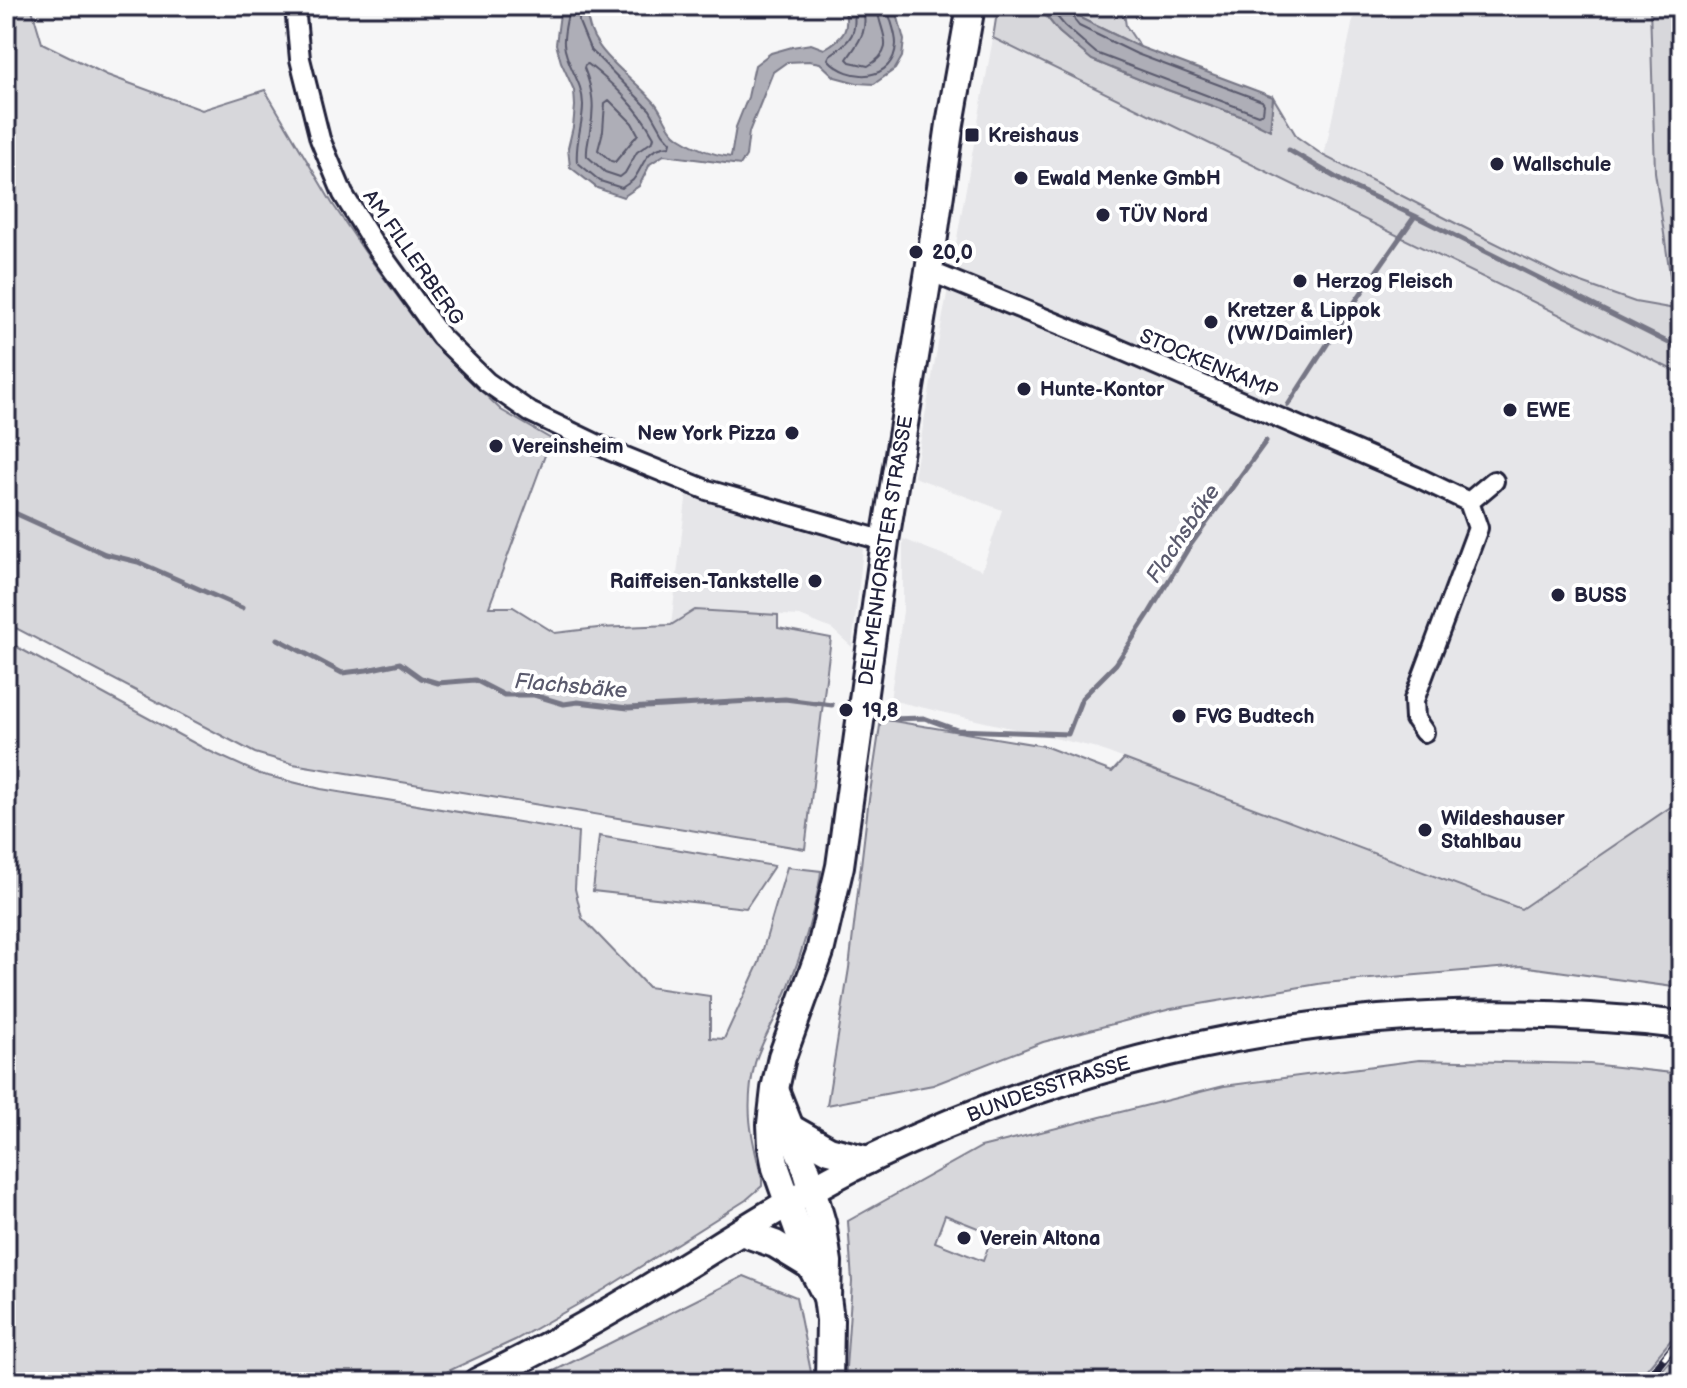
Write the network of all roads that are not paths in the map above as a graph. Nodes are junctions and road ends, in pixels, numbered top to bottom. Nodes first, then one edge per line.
1 (295, 6) edge
2 (971, 6) edge
3 (929, 271) junction
4 (1494, 481) dead end
5 (1469, 502) junction
6 (885, 541) junction
7 (1424, 732) dead end
8 (1681, 1025) edge
9 (775, 1089) junction
10 (792, 1129) junction
11 (868, 1160) junction
12 (813, 1189) junction
13 (788, 1204) junction
14 (741, 1232) junction
15 (811, 1266) junction
16 (827, 1297) junction
17 (477, 1382) edge
18 (829, 1382) edge

1 - 6 street, AM FILLERBERG
2 - 3 main road, DELMENHORSTER STRASSE
3 - 5 street, STOCKENKAMP
3 - 6 main road, DELMENHORSTER STRASSE
4 - 5 street
5 - 7 street
6 - 9 main road, DELMENHORSTER STRASSE
8 - 11 main road, BUNDESSTRASSE
9 - 10 main road
9 - 13 main road, DELMENHORSTER STRASSE
10 - 11 main road
10 - 12 main road
11 - 12 main road, BUNDESSTRASSE
12 - 13 main road, BUNDESSTRASSE
12 - 16 main road
13 - 14 main road, BUNDESSTRASSE
13 - 15 main road, DELMENHORSTER STRASSE
14 - 15 main road
14 - 17 main road, BUNDESSTRASSE
15 - 16 main road, DELMENHORSTER STRASSE
16 - 18 main road

